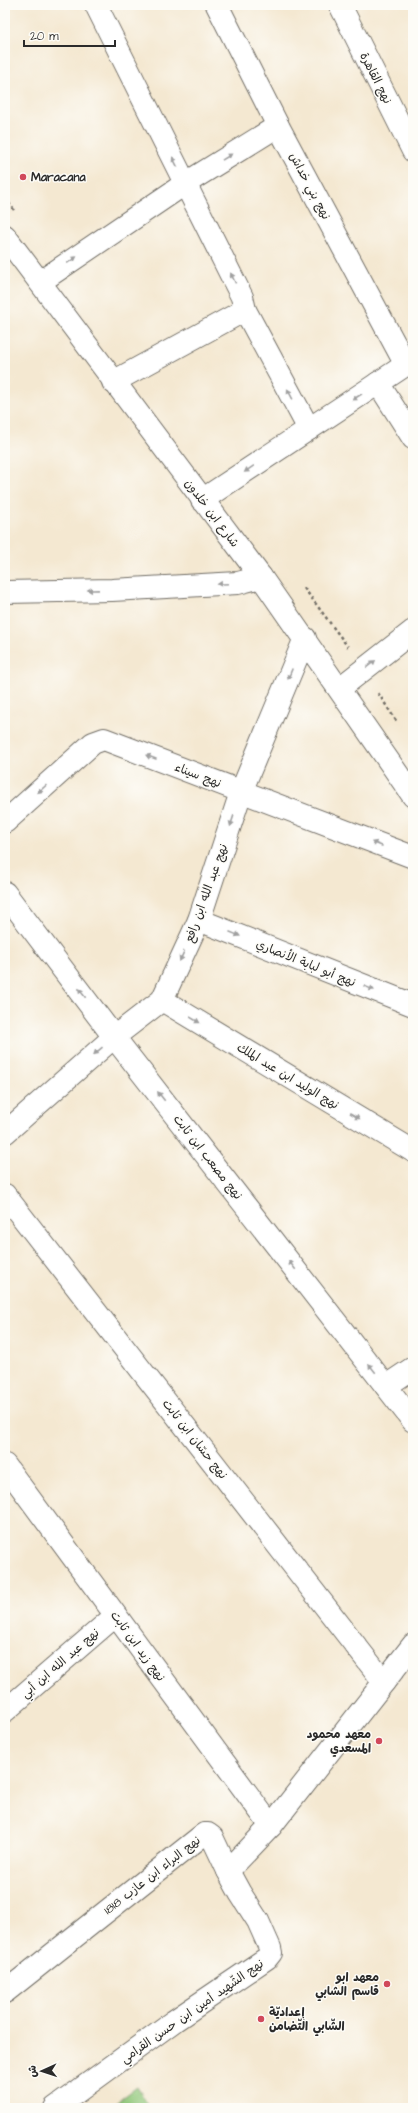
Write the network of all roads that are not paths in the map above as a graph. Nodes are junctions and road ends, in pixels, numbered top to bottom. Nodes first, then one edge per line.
1 (96, 5) edge
2 (217, 5) edge
3 (340, 5) edge
4 (278, 126) junction
5 (413, 151) edge
6 (186, 183) junction
7 (5, 236) edge
8 (40, 282) junction
9 (245, 310) junction
10 (410, 362) edge
11 (113, 382) junction
12 (378, 383) junction
13 (308, 429) junction
14 (413, 438) edge
15 (202, 500) junction
16 (261, 577) junction
17 (5, 592) edge
18 (413, 631) edge
19 (305, 638) junction
20 (340, 688) junction
21 (241, 792) junction
22 (413, 796) edge
23 (5, 822) edge
24 (413, 857) edge
25 (5, 893) edge
26 (199, 920) junction
27 (162, 1000) junction
28 (413, 1005) edge
29 (114, 1037) junction
30 (5, 1134) edge
31 (413, 1151) edge
32 (5, 1195) edge
33 (413, 1368) edge
34 (386, 1386) junction
35 (413, 1421) edge
36 (5, 1465) edge
37 (115, 1616) junction
38 (413, 1645) edge
39 (384, 1682) junction
40 (5, 1711) edge
41 (271, 1826) junction
42 (228, 1871) junction
43 (5, 1992) edge
44 (55, 2108) edge

6 -> 1 street
2 - 4 street, نهج بني خداش
3 - 5 street, نهج القاهرة
6 -> 4 street
4 - 10 street, نهج بني خداش
8 -> 6 street
9 -> 6 street
7 - 8 street, شارع ابن خلدون
8 - 11 street, شارع ابن خلدون
9 - 11 street
13 -> 9 street
10 - 12 street
11 - 15 street, شارع ابن خلدون
12 -> 13 street
12 - 14 street
13 -> 15 street
15 - 16 street, شارع ابن خلدون
16 -> 17 street
16 - 19 street, شارع ابن خلدون
20 -> 18 street
19 - 20 street, شارع ابن خلدون
19 -> 21 street, نهج عبد الله ابن رافع
20 - 22 street, شارع ابن خلدون
21 -> 23 street, نهج سيناء
24 -> 21 street, نهج سيناء
21 -> 26 street, نهج عبد الله ابن رافع
29 -> 25 street, نهج مصعب ابن ثابت
26 -> 27 street, نهج عبد الله ابن رافع
26 -> 28 street, نهج أبو لبابة الأنصاري
27 - 29 street, نهج عبد الله ابن رافع
27 -> 31 street, نهج الوليد ابن عبد الملك
29 -> 30 street, نهج عبد الله ابن رافع
34 -> 29 street, نهج مصعب ابن ثابت
32 - 39 street, نهج حسّان ابن ثابت
33 - 34 street
34 - 35 street, نهج مصعب ابن ثابت
36 - 37 street, نهج زيد ابن ثابت
37 - 40 street, نهج عبد الله ابن أبي
37 - 41 street, نهج زيد ابن ثابت
38 - 39 street
39 - 41 street
41 - 42 street
42 - 43 street, نهج البراء ابن عازب 1818
42 - 44 street, نهج الشّهيد أمين ابن حسن القرامي

